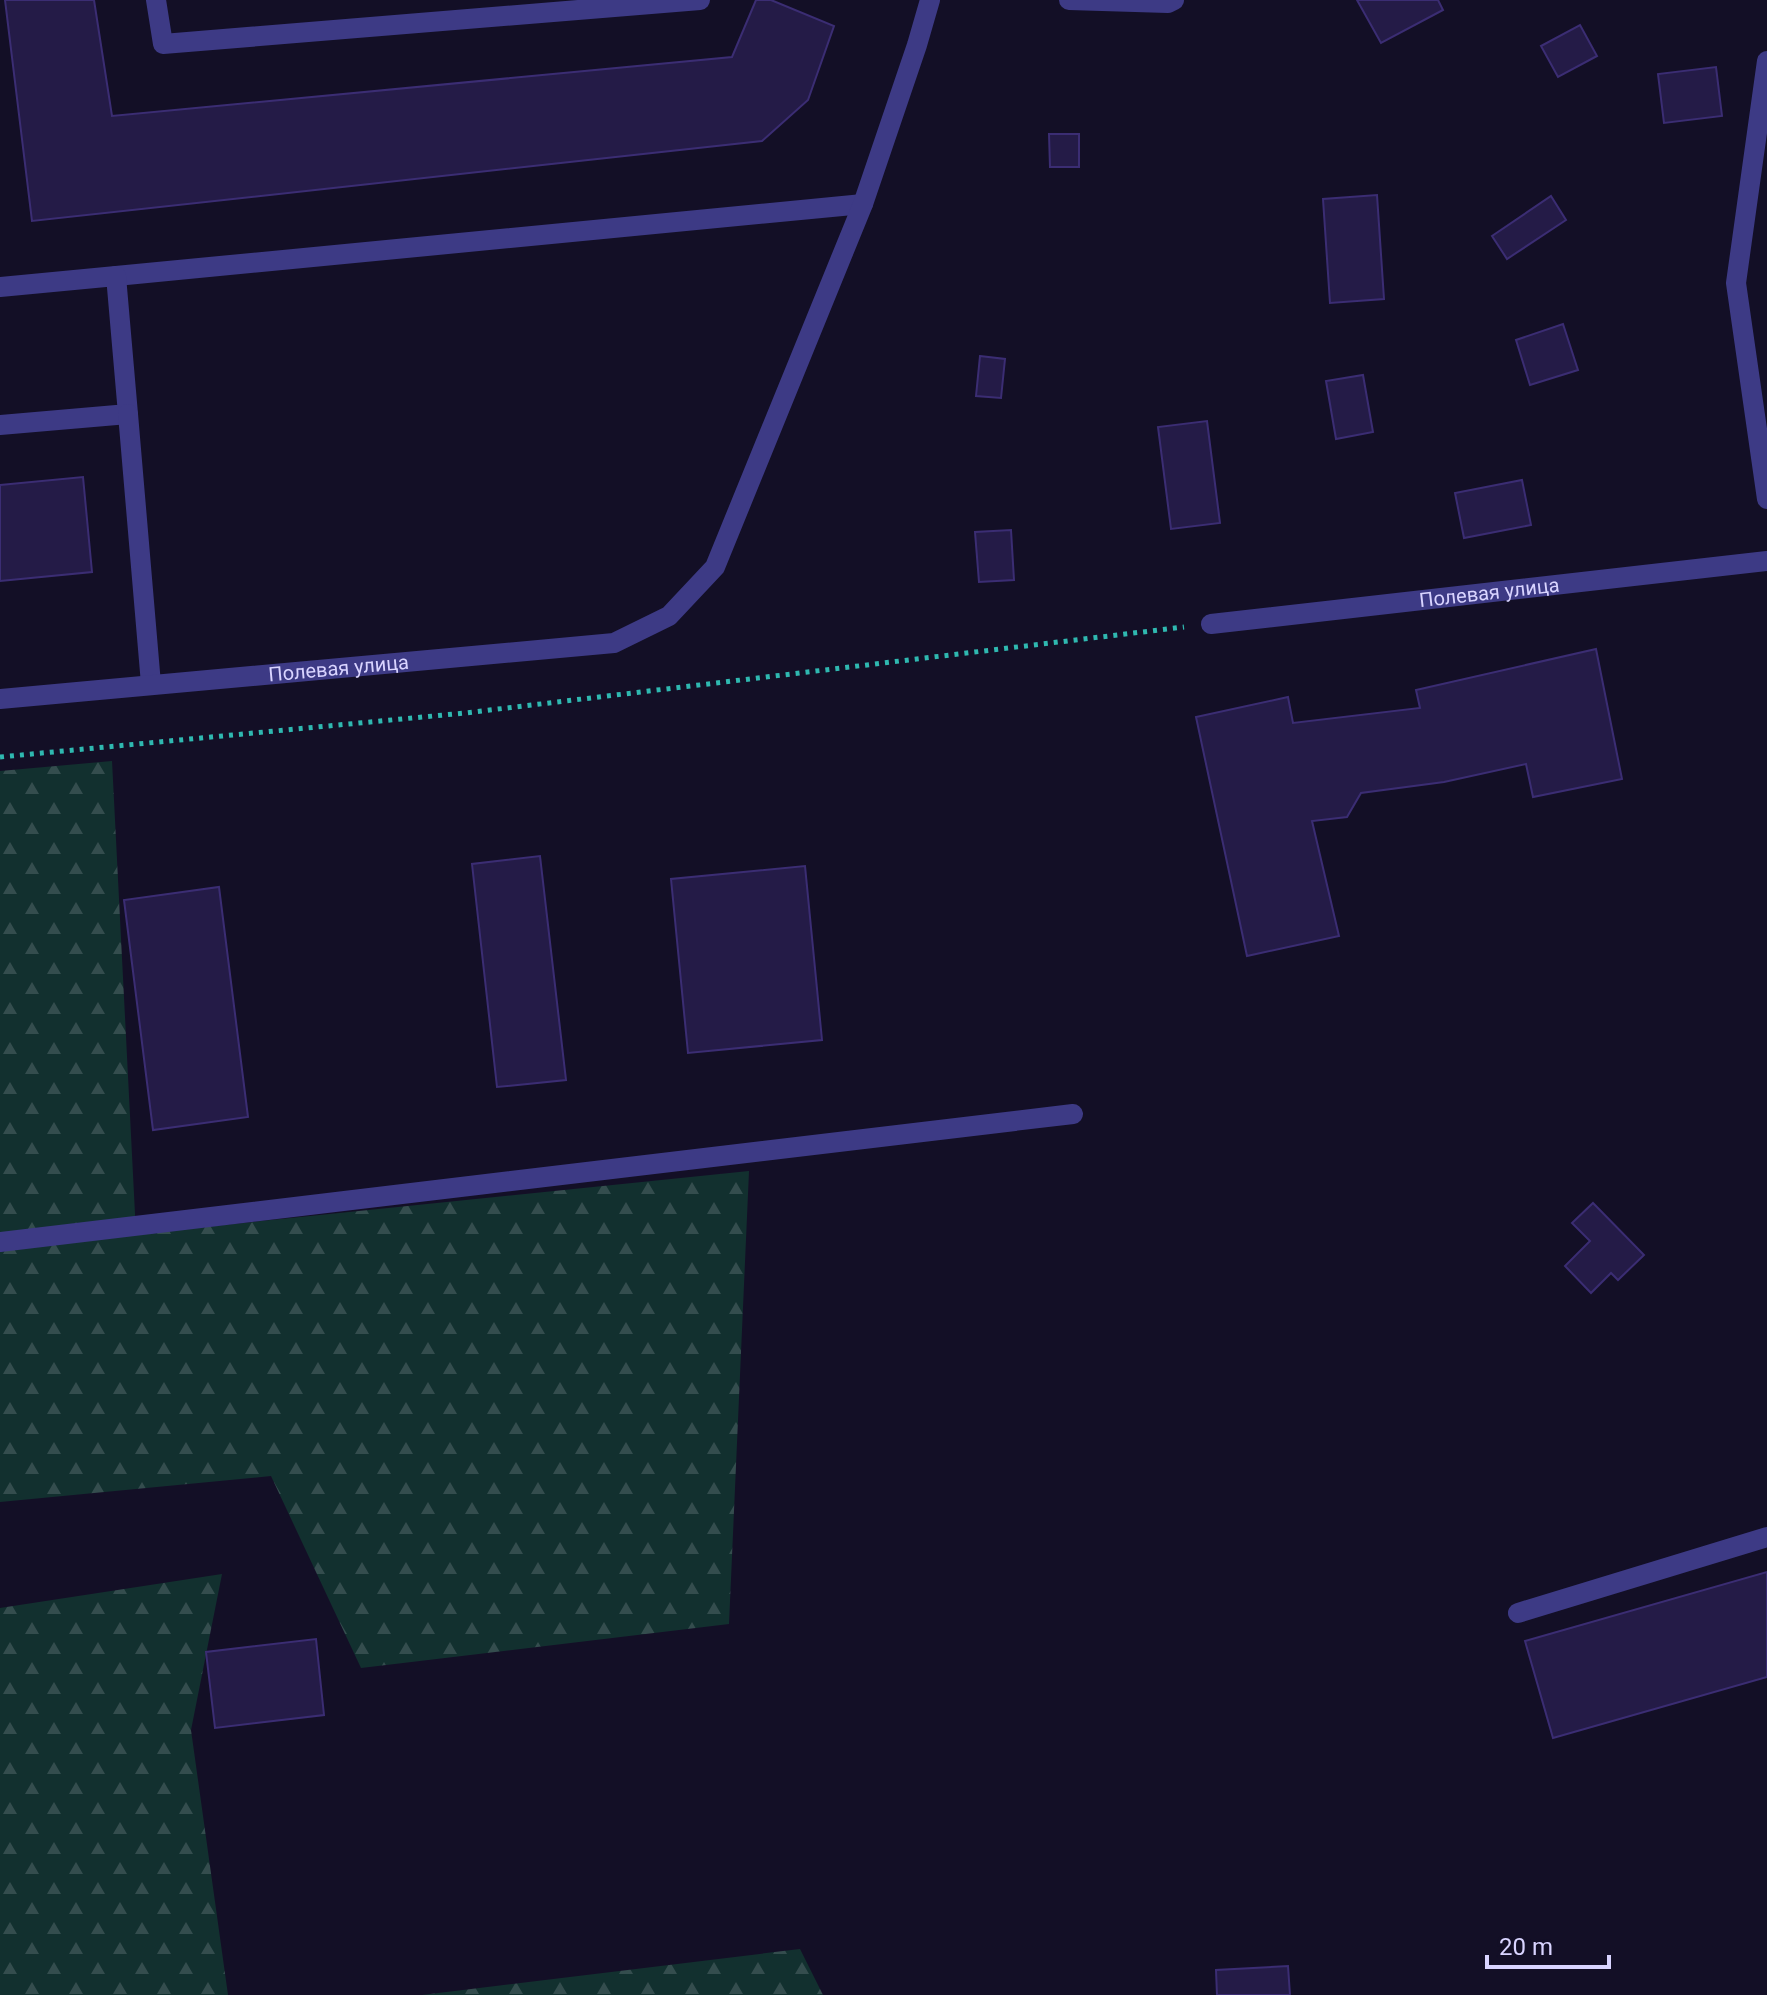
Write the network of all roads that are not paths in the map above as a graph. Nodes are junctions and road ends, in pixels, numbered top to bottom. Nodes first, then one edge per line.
1 (156, 0) edge
2 (700, 0) edge
3 (930, 0) edge
4 (1069, 0) edge
5 (1174, 0) edge
6 (1767, 61) edge
7 (863, 204) junction
8 (116, 276) junction
9 (0, 287) edge
10 (128, 414) junction
11 (0, 425) edge
12 (1767, 499) edge
13 (1767, 561) edge
14 (1211, 624) road end
15 (151, 684) junction
16 (0, 699) edge
17 (1073, 1114) dead end
18 (0, 1242) edge
19 (1767, 1537) edge
20 (1518, 1613) dead end

1 - 2 street
3 - 7 street
4 - 5 street
6 - 12 street
7 - 8 street
7 - 15 street, Полевая улица
8 - 9 street
8 - 10 street
10 - 11 street
10 - 15 street
13 - 14 street, Полевая улица
15 - 16 street, Полевая улица
17 - 18 street
19 - 20 street

